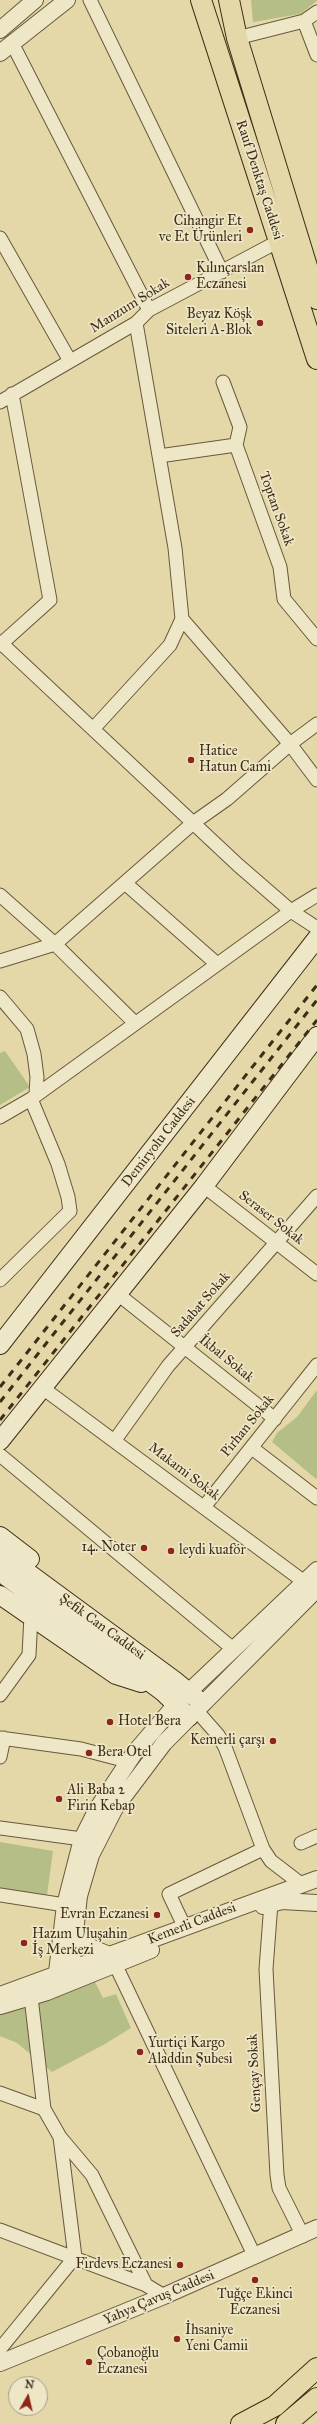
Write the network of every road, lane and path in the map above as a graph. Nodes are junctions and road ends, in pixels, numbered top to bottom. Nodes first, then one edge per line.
1 (35, 0) edge
2 (67, 0) edge
3 (90, 0) edge
4 (228, 0) edge
5 (239, 0) edge
6 (201, 2) edge
7 (317, 12) edge
8 (304, 21) junction
9 (0, 30) edge
10 (237, 38) junction
11 (6, 48) edge
12 (317, 55) edge
13 (0, 238) edge
14 (279, 241) junction
15 (222, 272) junction
16 (317, 299) edge
17 (149, 310) junction
18 (136, 323) junction
19 (317, 359) edge
20 (70, 361) junction
21 (223, 382) dead end
22 (12, 394) junction
23 (0, 402) edge
24 (236, 445) junction
25 (159, 456) junction
26 (182, 619) junction
27 (317, 639) edge
28 (1, 643) edge
29 (317, 724) edge
30 (93, 729) junction
31 (290, 744) junction
32 (317, 780) edge
33 (193, 823) junction
34 (125, 883) junction
35 (0, 895) edge
36 (317, 895) edge
37 (291, 911) junction
38 (317, 928) edge
39 (317, 938) edge
40 (55, 944) junction
41 (0, 961) edge
42 (217, 964) junction
43 (0, 997) edge
44 (135, 1023) junction
45 (317, 1036) edge
46 (34, 1096) junction
47 (0, 1117) edge
48 (204, 1186) junction
49 (317, 1196) edge
50 (276, 1242) junction
51 (317, 1274) edge
52 (0, 1280) edge
53 (119, 1295) junction
54 (0, 1345) edge
55 (185, 1347) junction
56 (317, 1366) edge
57 (44, 1389) junction
58 (275, 1419) junction
59 (115, 1440) junction
60 (0, 1441) edge
61 (252, 1448) junction
62 (0, 1455) edge
63 (317, 1498) edge
64 (204, 1507) junction
65 (0, 1536) edge
66 (0, 1552) edge
67 (317, 1570) edge
68 (0, 1572) edge
69 (303, 1581) junction
70 (317, 1589) edge
71 (0, 1594) edge
72 (31, 1616) junction
73 (232, 1648) junction
74 (166, 1674) junction
75 (152, 1685) junction
76 (0, 1695) edge
77 (191, 1705) junction
78 (2, 1738) edge
79 (0, 1757) edge
80 (128, 1761) junction
81 (0, 1828) edge
82 (317, 1836) edge
83 (82, 1839) junction
84 (301, 1844) dead end
85 (263, 1849) junction
86 (317, 1879) edge
87 (301, 1884) junction
88 (0, 1895) edge
89 (271, 1903) junction
90 (317, 1903) edge
91 (65, 1905) junction
92 (185, 1928) junction
93 (74, 1932) junction
94 (111, 1959) junction
95 (72, 1969) junction
96 (55, 1982) junction
97 (0, 1995) edge
98 (31, 1997) junction
99 (0, 2006) edge
100 (0, 2093) edge
101 (44, 2109) junction
102 (60, 2137) junction
103 (0, 2230) edge
104 (310, 2232) edge
105 (75, 2257) junction
106 (255, 2257) junction
107 (146, 2285) junction
108 (164, 2296) junction
109 (0, 2349) edge
110 (0, 2363) edge
111 (317, 2368) edge
112 (313, 2405) edge
113 (275, 2406) junction
114 (241, 2424) edge
115 (249, 2424) edge
116 (286, 2424) edge

1 - 9 street
2 - 11 street
3 - 15 street
4 - 10 main road, Rauf Denktaş Caddesi
5 - 10 main road
6 - 14 main road, Rauf Denktaş Caddesi
7 - 8 street
8 - 10 street
8 - 12 street
10 - 16 main road, Rauf Denktaş Caddesi
11 - 17 street
13 - 20 street
14 - 15 street, Manzum Sokak
14 - 19 main road, Rauf Denktaş Caddesi
15 - 17 street, Manzum Sokak
17 - 18 street, Manzum Sokak
18 - 20 street, Manzum Sokak
18 - 25 street
20 - 22 street, Manzum Sokak
21 - 24 street, Toptan Sokak
22 - 23 street, Manzum Sokak
22 - 28 street
24 - 25 street
24 - 27 street, Toptan Sokak
25 - 26 street
26 - 30 street
26 - 31 street
28 - 30 street
29 - 31 street
30 - 33 street
31 - 32 street
31 - 33 street
33 - 34 street
33 - 37 street
34 - 40 street
34 - 42 street
35 - 40 street
36 - 37 street
37 - 38 street
37 - 42 street
39 - 54 main road, Demiryolu Caddesi
40 - 41 street
40 - 44 street
42 - 44 street
43 - 46 street
44 - 46 street
45 - 48 main road
46 - 47 street
46 - 52 street
48 - 50 street, Seraser Sokak
48 - 53 main road
49 - 50 street, Sadabat Sokak
50 - 51 street, Seraser Sokak
50 - 55 street, Sadabat Sokak
53 - 55 street, İkbal Sokak
53 - 57 main road
55 - 58 street, İkbal Sokak
55 - 59 street, Sadabat Sokak
56 - 58 street, Pirhan Sokak
57 - 59 street, Makami Sokak
57 - 60 main road
58 - 61 street, Pirhan Sokak
59 - 64 street, Makami Sokak
61 - 63 street
61 - 64 street, Pirhan Sokak
62 - 73 street
64 - 69 street, Makami Sokak
65 - 74 main road
66 - 74 main road, Şefik Can Caddesi
67 - 69 street
68 - 75 main road, Şefik Can Caddesi
69 - 73 street
70 - 77 street
71 - 72 main road
72 - 75 main road
72 - 76 street
73 - 77 street
74 - 77 main road, Şefik Can Caddesi
75 - 77 main road, Şefik Can Caddesi
77 - 80 street
77 - 85 street
77 - 93 street
78 - 79 street
78 - 80 street
80 - 83 street
81 - 83 street
82 - 84 street
83 - 91 street
85 - 87 street
85 - 92 street
86 - 87 street, Kemerli Caddesi
87 - 92 street, Kemerli Caddesi
88 - 91 street
89 - 90 street, Kemerli Caddesi
89 - 94 street, Kemerli Caddesi
89 - 104 street, Gençay Sokak
91 - 96 street
92 - 94 street, Kemerli Caddesi
93 - 94 street
93 - 95 street
94 - 95 street, Kemerli Caddesi
94 - 96 street, Kemerli Caddesi
94 - 106 street
95 - 96 street, Kemerli Caddesi
96 - 97 street, Kemerli Caddesi
96 - 98 street, Kemerli Caddesi
98 - 99 street, Kemerli Caddesi
98 - 101 street
100 - 101 street
101 - 102 street
102 - 105 street
102 - 107 street
103 - 105 street
104 - 106 street, Yahya Çavuş Caddesi
105 - 107 street
105 - 109 street
106 - 108 street, Yahya Çavuş Caddesi
107 - 108 street
108 - 110 street, Yahya Çavuş Caddesi
111 - 113 main road
112 - 116 main road
113 - 114 main road
113 - 115 main road

